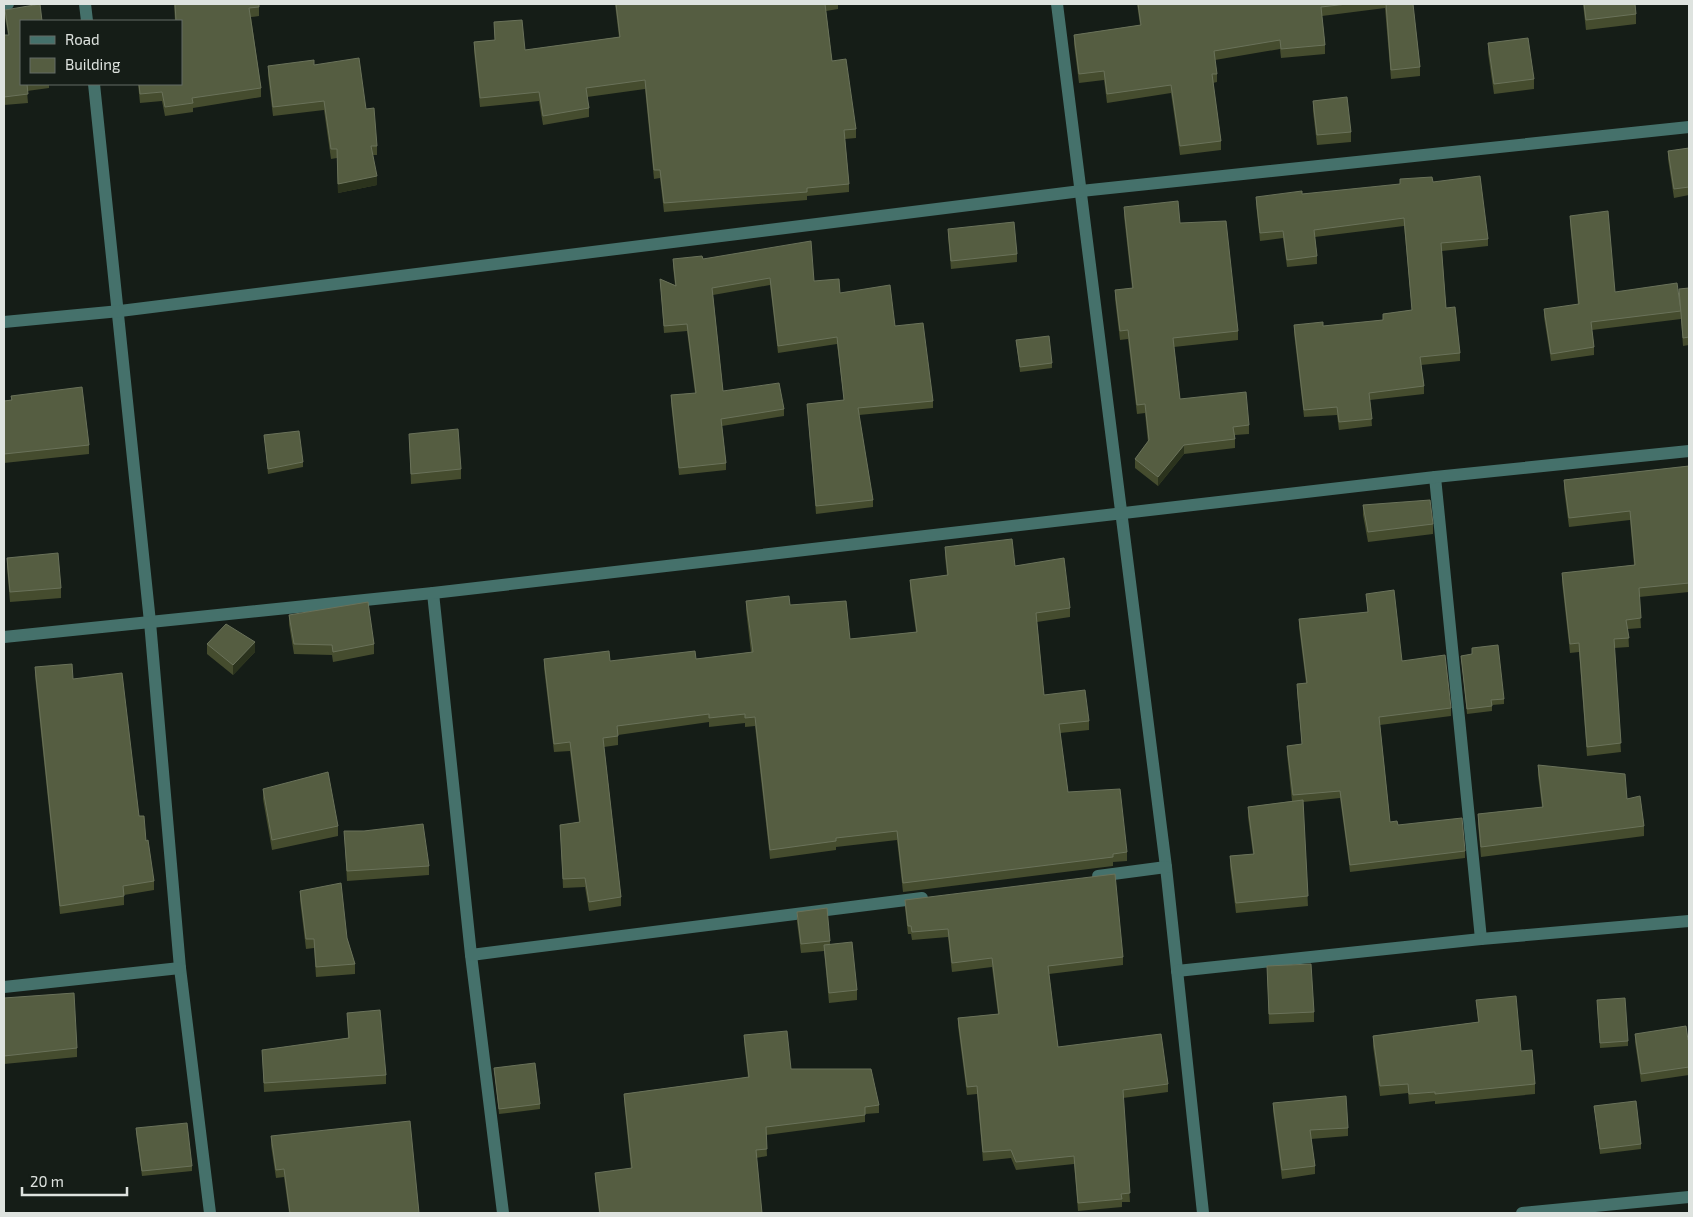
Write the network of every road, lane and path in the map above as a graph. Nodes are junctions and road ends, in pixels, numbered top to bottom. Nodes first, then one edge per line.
1 (4, 4) edge
2 (8, 4) edge
3 (85, 4) edge
4 (1057, 4) edge
5 (87, 20) edge
6 (94, 85) edge
7 (1689, 127) edge
8 (1081, 191) junction
9 (120, 310) junction
10 (4, 322) edge
11 (1689, 451) edge
12 (1435, 477) junction
13 (1122, 515) junction
14 (433, 593) junction
15 (150, 622) junction
16 (4, 638) edge
17 (1166, 867) junction
18 (1088, 877) edge
19 (931, 897) edge
20 (1689, 921) edge
21 (1481, 939) junction
22 (471, 955) junction
23 (180, 968) junction
24 (1177, 971) junction
25 (4, 987) edge
26 (1689, 1197) edge
27 (210, 1213) edge
28 (503, 1213) edge
29 (1204, 1213) edge
30 (1522, 1213) edge

1 - 2 street
3 - 5 street
4 - 8 street
6 - 9 street
7 - 8 street
8 - 9 street
8 - 13 street
9 - 10 street
9 - 15 street
11 - 12 street
12 - 13 street
12 - 21 street
13 - 14 street
13 - 17 street
14 - 15 street
14 - 22 street
15 - 16 street
15 - 23 street
17 - 18 street
17 - 24 street
19 - 22 street
20 - 21 street
21 - 24 street
22 - 28 street
23 - 25 street
23 - 27 street
24 - 29 street
26 - 30 street

